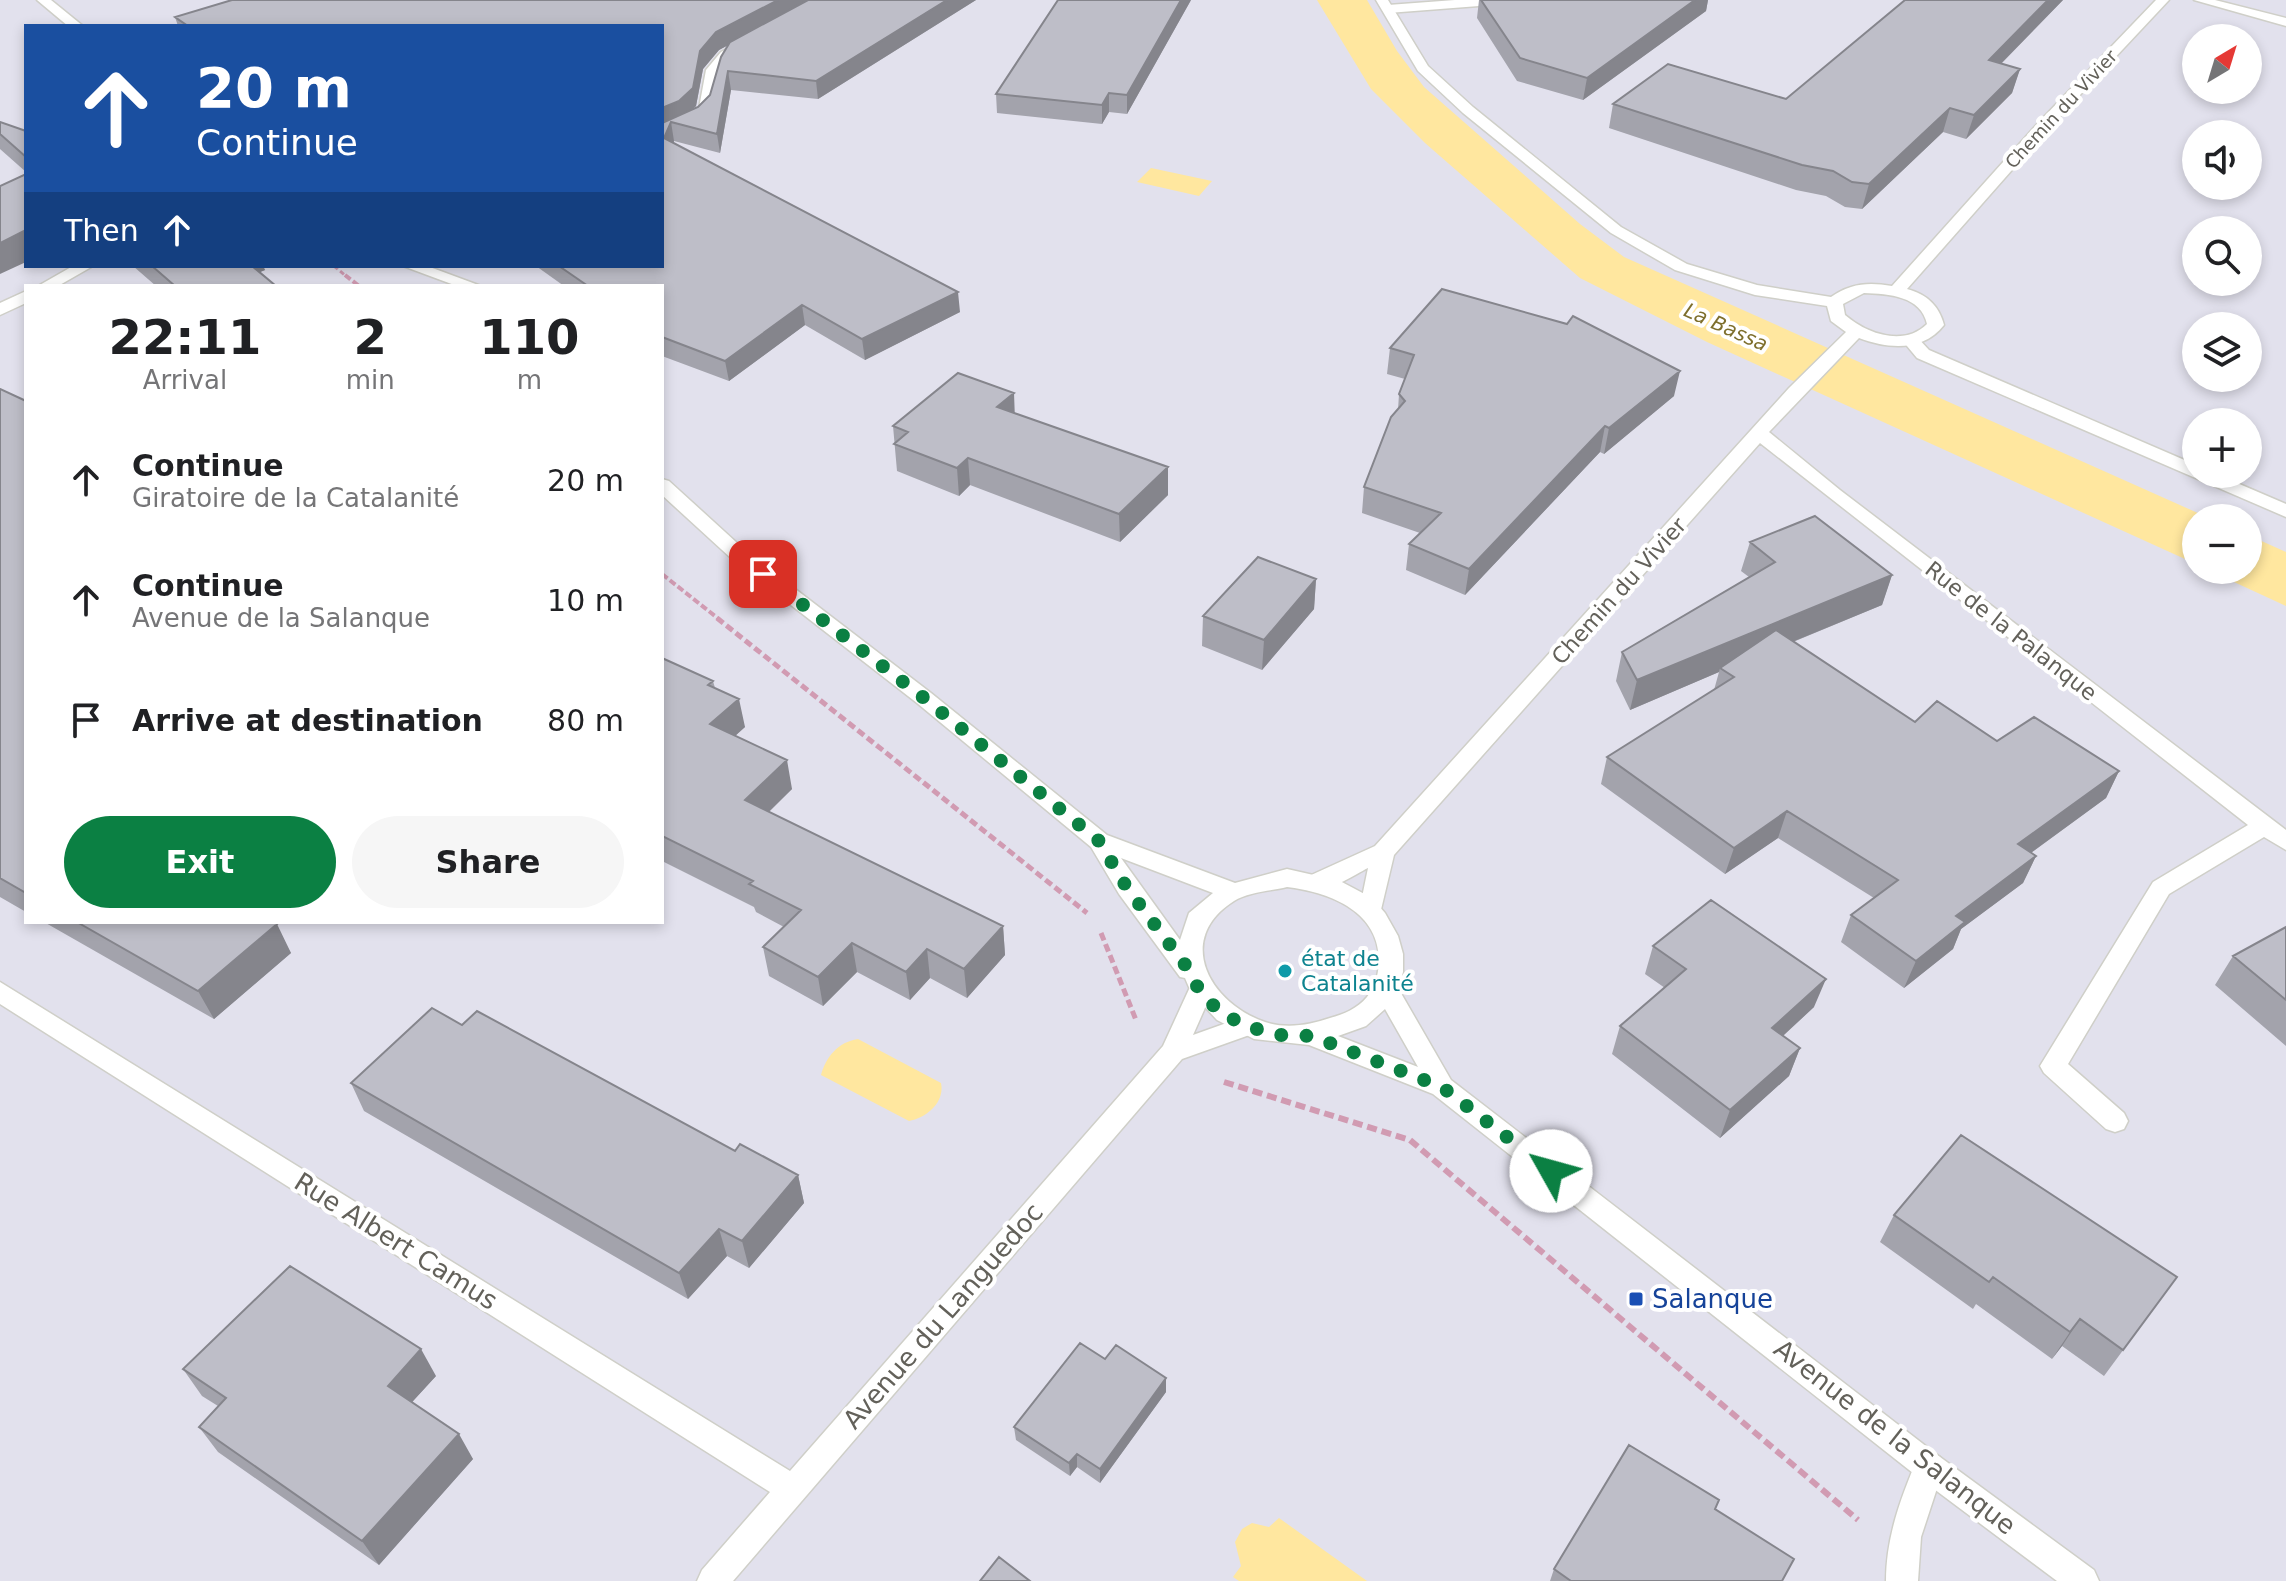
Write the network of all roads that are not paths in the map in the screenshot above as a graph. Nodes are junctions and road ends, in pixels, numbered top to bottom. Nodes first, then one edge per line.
1 (43, 0) edge
2 (1505, 0) edge
3 (2163, 0) edge
4 (2200, 0) edge
5 (1385, 4) edge
6 (2286, 22) edge
7 (73, 24) edge
8 (753, 41) edge
9 (664, 135) edge
10 (81, 268) edge
11 (414, 268) edge
12 (52, 284) edge
13 (466, 284) edge
14 (1896, 291) junction
15 (24, 297) edge
16 (1834, 302) junction
17 (0, 310) edge
18 (1856, 331) junction
19 (1910, 340) junction
20 (1760, 434) junction
21 (2182, 466) edge
22 (664, 487) edge
23 (2233, 488) edge
24 (2286, 511) edge
25 (2264, 826) junction
26 (1099, 841) junction
27 (2286, 842) edge
28 (1383, 852) junction
29 (1317, 882) junction
30 (1230, 890) junction
31 (1371, 912) junction
32 (1195, 981) junction
33 (1387, 990) junction
34 (0, 992) edge
35 (1246, 1026) junction
36 (1312, 1036) junction
37 (1173, 1052) junction
38 (1442, 1087) junction
39 (2115, 1121) dead end
40 (1929, 1467) junction
41 (792, 1489) junction
42 (713, 1581) edge
43 (1902, 1581) edge
44 (2083, 1581) edge

1 - 7 street
2 - 5 street
3 - 14 street, Chemin du Vivier
4 - 6 street
5 - 16 street
8 - 9 street
10 - 12 street
11 - 13 street
14 - 16 street
14 - 19 street
15 - 17 street
16 - 18 street
18 - 19 street
18 - 20 street, Chemin du Vivier
19 - 21 street
20 - 25 street, Rue de la Palanque
20 - 28 street, Chemin du Vivier
22 - 26 street
23 - 24 street
25 - 27 street, Rue de la Palanque
25 - 39 street
26 - 30 street
26 - 32 street
28 - 29 street, Chemin du Vivier
28 - 31 street
29 - 30 street
29 - 31 street
30 - 32 street
31 - 33 street
32 - 35 street
32 - 37 street, Avenue du Languedoc
33 - 36 street
33 - 38 street, Avenue de la Salanque
34 - 41 street, Rue Albert Camus
35 - 36 street
35 - 37 street, Avenue du Languedoc
36 - 38 street, Avenue de la Salanque
37 - 41 street, Avenue du Languedoc
38 - 40 street, Avenue de la Salanque
40 - 43 street
40 - 44 street, Avenue de la Salanque
41 - 42 street, Avenue du Languedoc

